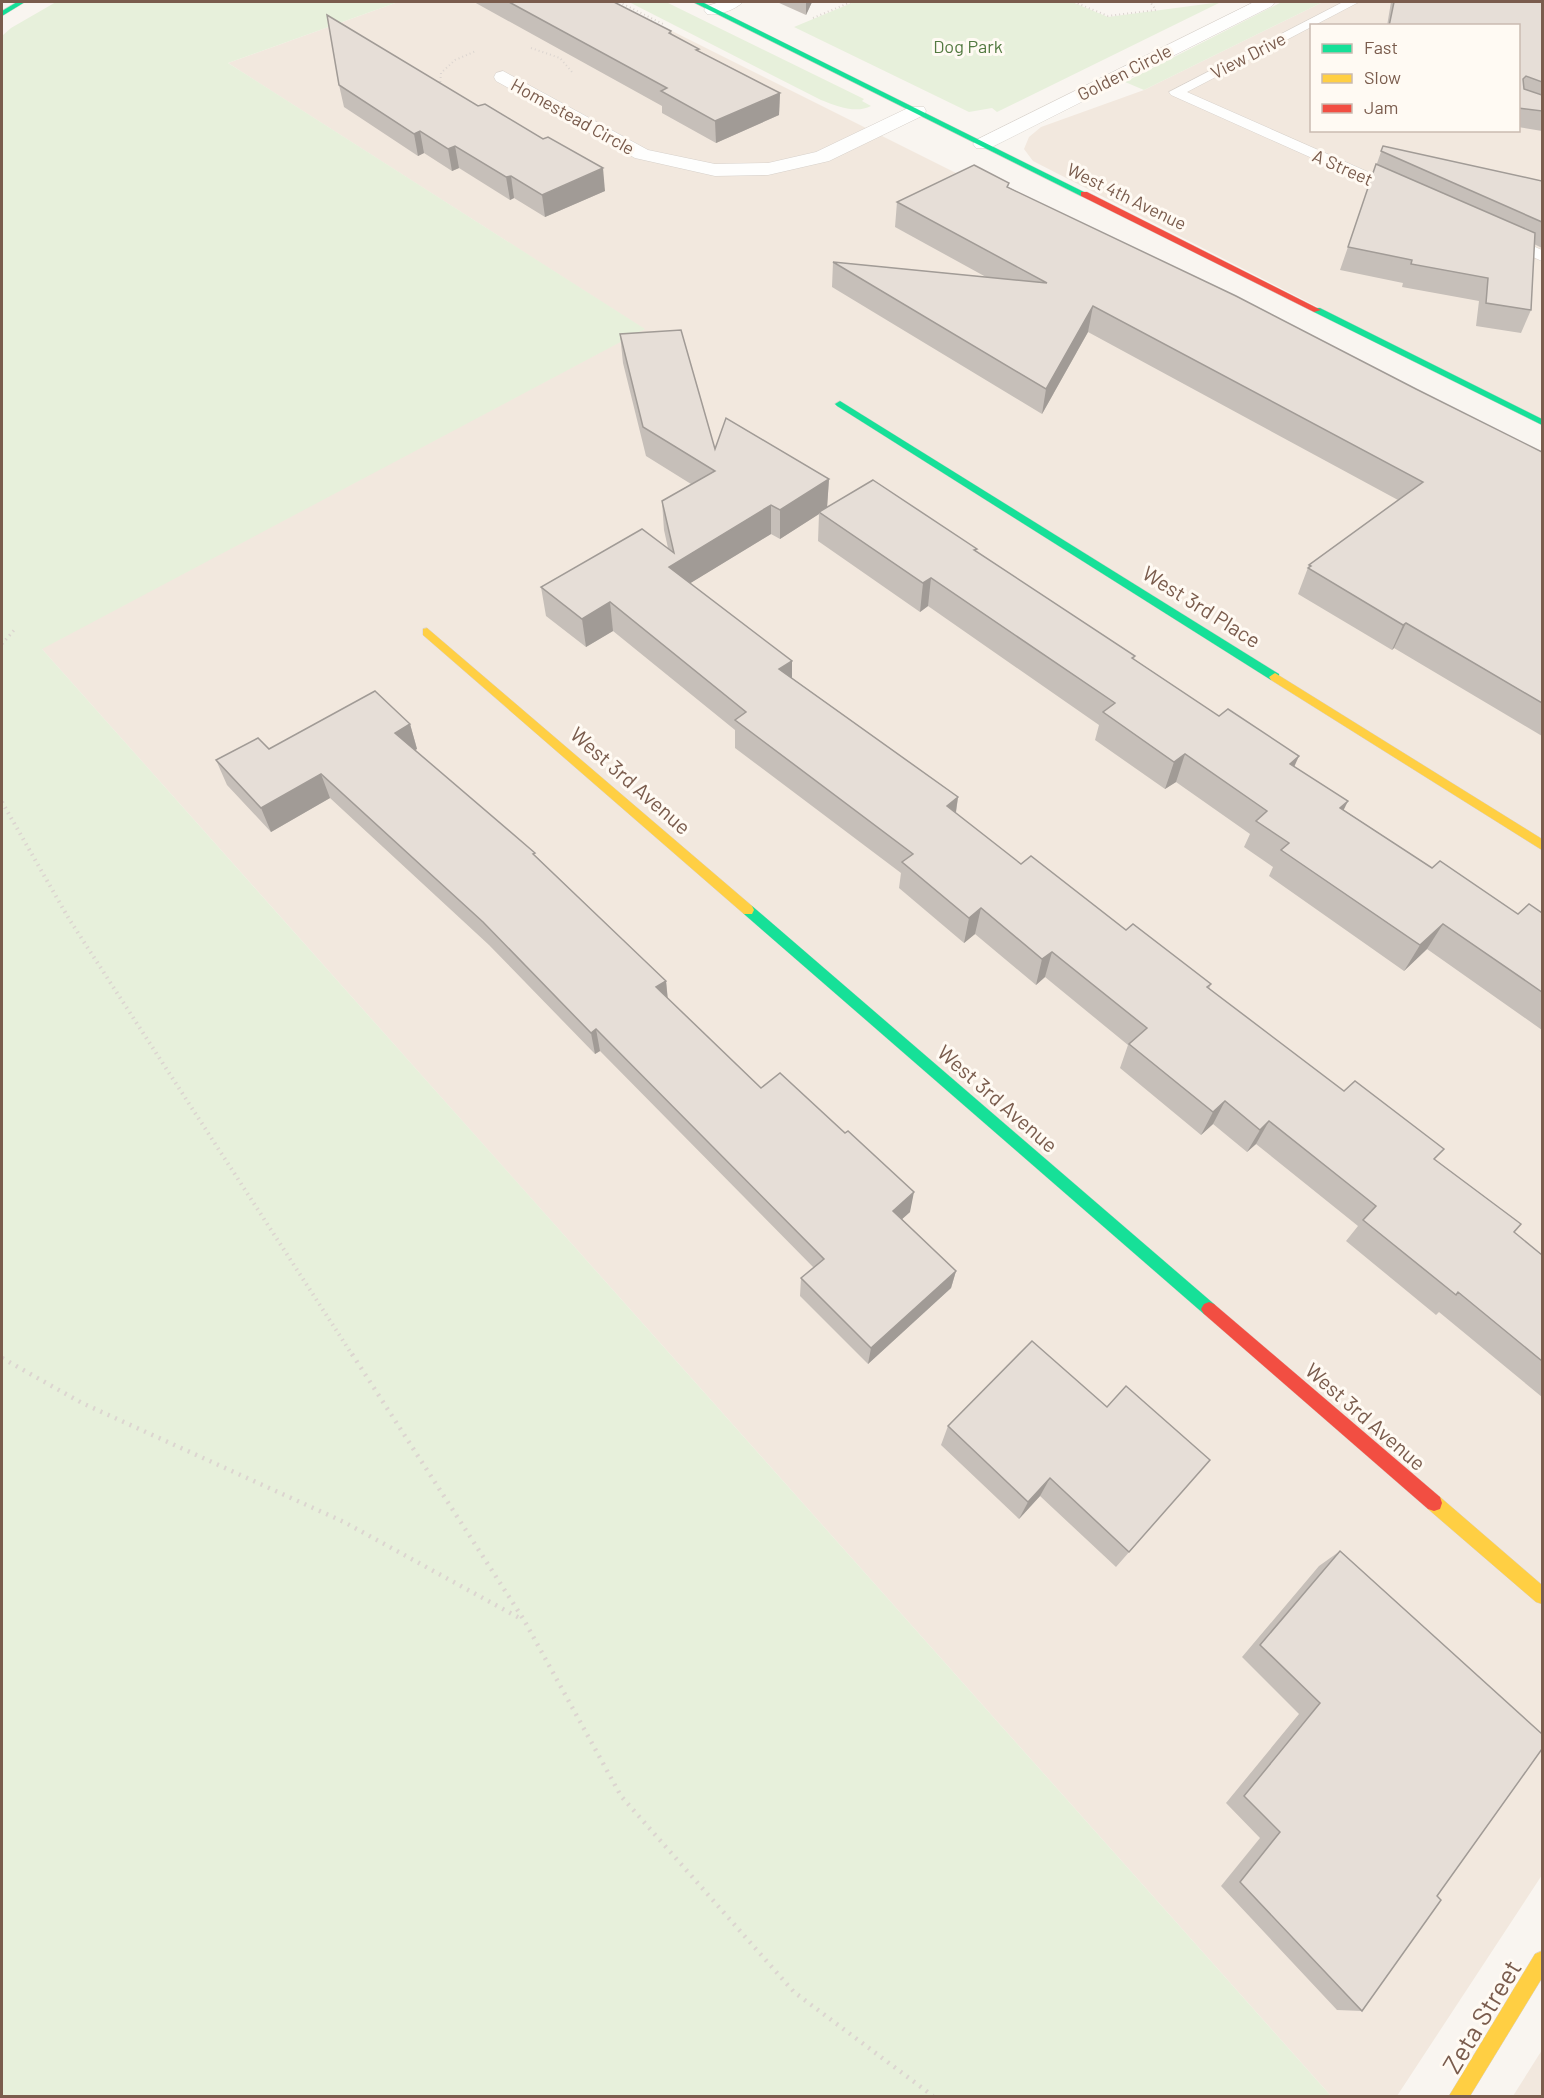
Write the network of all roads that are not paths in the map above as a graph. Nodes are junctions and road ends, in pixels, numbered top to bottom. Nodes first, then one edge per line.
1 (21, 2) edge
2 (696, 2) edge
3 (734, 2) edge
4 (1266, 2) edge
5 (1352, 2) edge
6 (713, 10) junction
7 (2, 14) edge
8 (1316, 20) junction
9 (1326, 24) edge
10 (503, 77) dead end
11 (1176, 92) joint
12 (917, 111) junction
13 (983, 144) junction
14 (1413, 198) edge
15 (1489, 232) edge
16 (1542, 256) edge
17 (840, 404) dead end
18 (1542, 422) edge
19 (427, 632) dead end
20 (1542, 845) edge
21 (1542, 1596) edge
22 (1542, 1961) edge
23 (1460, 2097) edge

1 - 7 street
2 - 6 street, West 4th Avenue
3 - 6 street
4 - 13 street, Golden Circle
5 - 8 lane, View Drive
6 - 12 street, West 4th Avenue
8 - 9 lane
8 - 11 lane, View Drive
10 - 12 street, Homestead Circle
11 - 14 lane, A Street
12 - 13 street, West 4th Avenue
13 - 18 street, West 4th Avenue
15 - 16 lane
17 - 20 street, West 3rd Place
19 - 21 street, West 3rd Avenue
22 - 23 street, Zeta Street

